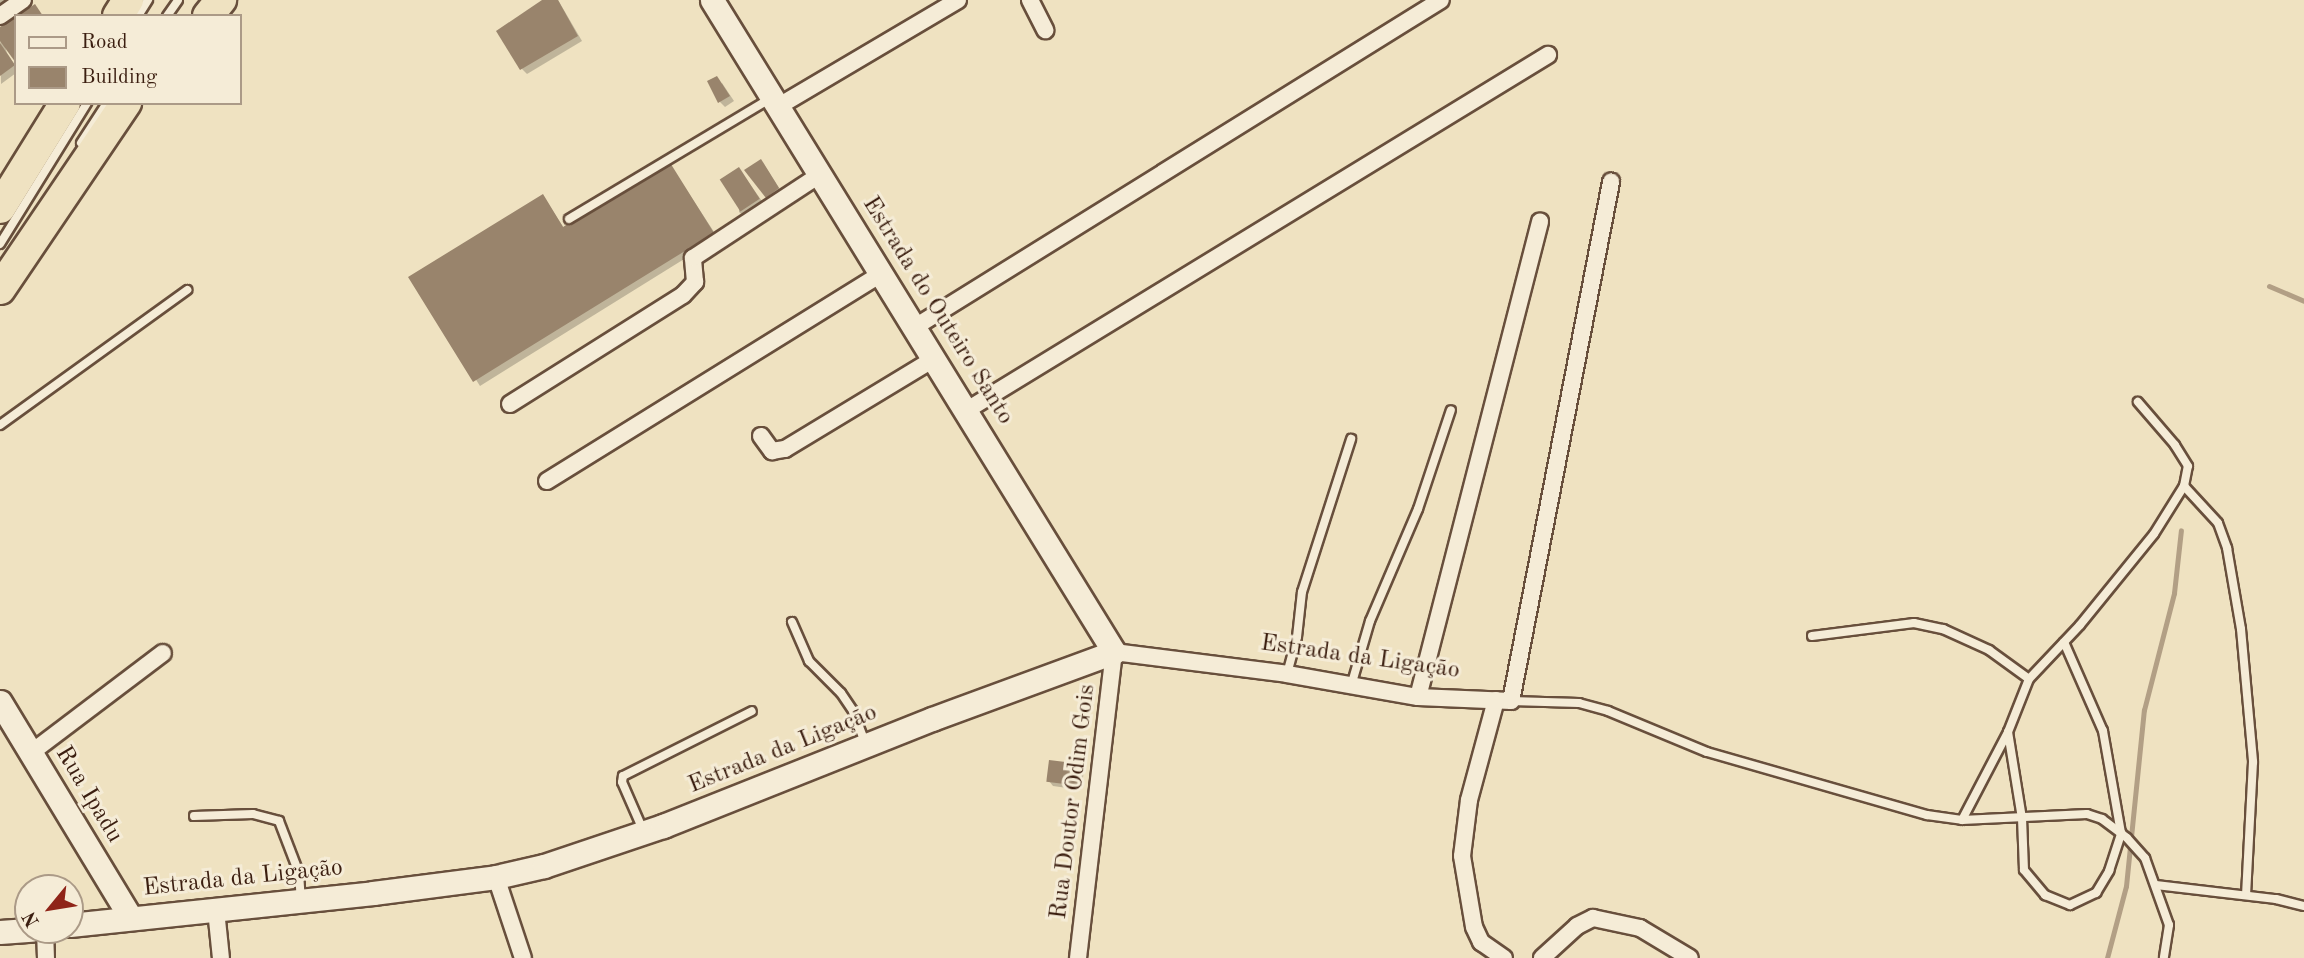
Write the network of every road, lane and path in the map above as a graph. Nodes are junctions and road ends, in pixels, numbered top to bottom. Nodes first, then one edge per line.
1 (23, 0) edge
2 (221, 0) edge
3 (712, 0) edge
4 (958, 0) edge
5 (1030, 0) edge
6 (1441, 0) edge
7 (210, 14) edge
8 (0, 16) edge
9 (1045, 30) dead end
10 (1548, 55) dead end
11 (776, 101) junction
12 (64, 105) edge
13 (86, 105) edge
14 (106, 105) edge
15 (125, 105) edge
16 (73, 156) dead end
17 (821, 174) junction
18 (1611, 181) dead end
19 (0, 208) edge
20 (569, 219) dead end
21 (1541, 221) dead end
22 (0, 244) edge
23 (882, 273) junction
24 (0, 289) edge
25 (187, 290) dead end
26 (915, 327) junction
27 (935, 358) junction
28 (2138, 402) dead end
29 (510, 404) dead end
30 (967, 410) junction
31 (1451, 410) dead end
32 (0, 425) edge
33 (761, 436) dead end
34 (1351, 439) dead end
35 (547, 481) dead end
36 (2184, 486) junction
37 (792, 622) dead end
38 (1812, 636) dead end
39 (2064, 642) junction
40 (1114, 652) junction
41 (163, 653) dead end
42 (1287, 674) junction
43 (2029, 679) junction
44 (1351, 686) junction
45 (1418, 697) junction
46 (1503, 700) junction
47 (0, 702) edge
48 (752, 711) dead end
49 (2008, 732) junction
50 (866, 745) junction
51 (32, 752) junction
52 (194, 816) dead end
53 (2022, 818) junction
54 (1962, 820) junction
55 (644, 832) junction
56 (2124, 836) junction
57 (496, 877) junction
58 (2156, 885) junction
59 (2246, 895) junction
60 (301, 899) junction
61 (2304, 906) edge
62 (216, 910) junction
63 (130, 917) junction
64 (84, 923) edge
65 (221, 958) edge
66 (523, 958) edge
67 (1078, 958) edge
68 (1504, 958) edge
69 (1542, 958) edge
70 (1690, 958) edge
71 (2164, 958) edge

1 - 8 street
2 - 7 highway
3 - 11 street, Estrada do Outeiro Santo
4 - 11 street
5 - 9 street
6 - 26 street
10 - 30 street
11 - 17 street, Estrada do Outeiro Santo
11 - 20 lane
12 - 19 highway
13 - 22 lane
14 - 16 lane
15 - 24 highway
17 - 23 street, Estrada do Outeiro Santo
17 - 29 street
18 - 46 street
21 - 45 street
23 - 26 street, Estrada do Outeiro Santo
23 - 35 street
25 - 32 lane
26 - 27 street, Estrada do Outeiro Santo
27 - 30 street, Estrada do Outeiro Santo
27 - 33 street
28 - 36 lane
30 - 40 street, Estrada do Outeiro Santo
31 - 44 lane
34 - 42 lane
36 - 39 lane
36 - 59 lane
37 - 50 lane
38 - 43 lane
39 - 43 lane
39 - 56 lane
40 - 42 street, Estrada da Ligação
40 - 50 street, Estrada da Ligação
40 - 67 street, Rua Doutor Odim Gois
41 - 51 street
42 - 44 street, Estrada da Ligação
43 - 49 lane
44 - 45 street, Estrada da Ligação
45 - 46 street, Estrada da Ligação
46 - 54 lane
46 - 68 street
47 - 51 street, Rua Ipadu
48 - 55 lane
49 - 53 lane
49 - 54 lane
50 - 55 street, Estrada da Ligação
51 - 63 street, Rua Ipadu
52 - 60 lane
53 - 54 lane
53 - 56 lane
53 - 56 lane
55 - 57 street, Estrada da Ligação
56 - 58 lane
57 - 60 street, Estrada da Ligação
57 - 66 street
58 - 59 lane
58 - 71 lane
59 - 61 lane
60 - 62 street, Estrada da Ligação
62 - 63 street, Estrada da Ligação
62 - 65 street
63 - 64 street, Estrada da Ligação
69 - 70 street

